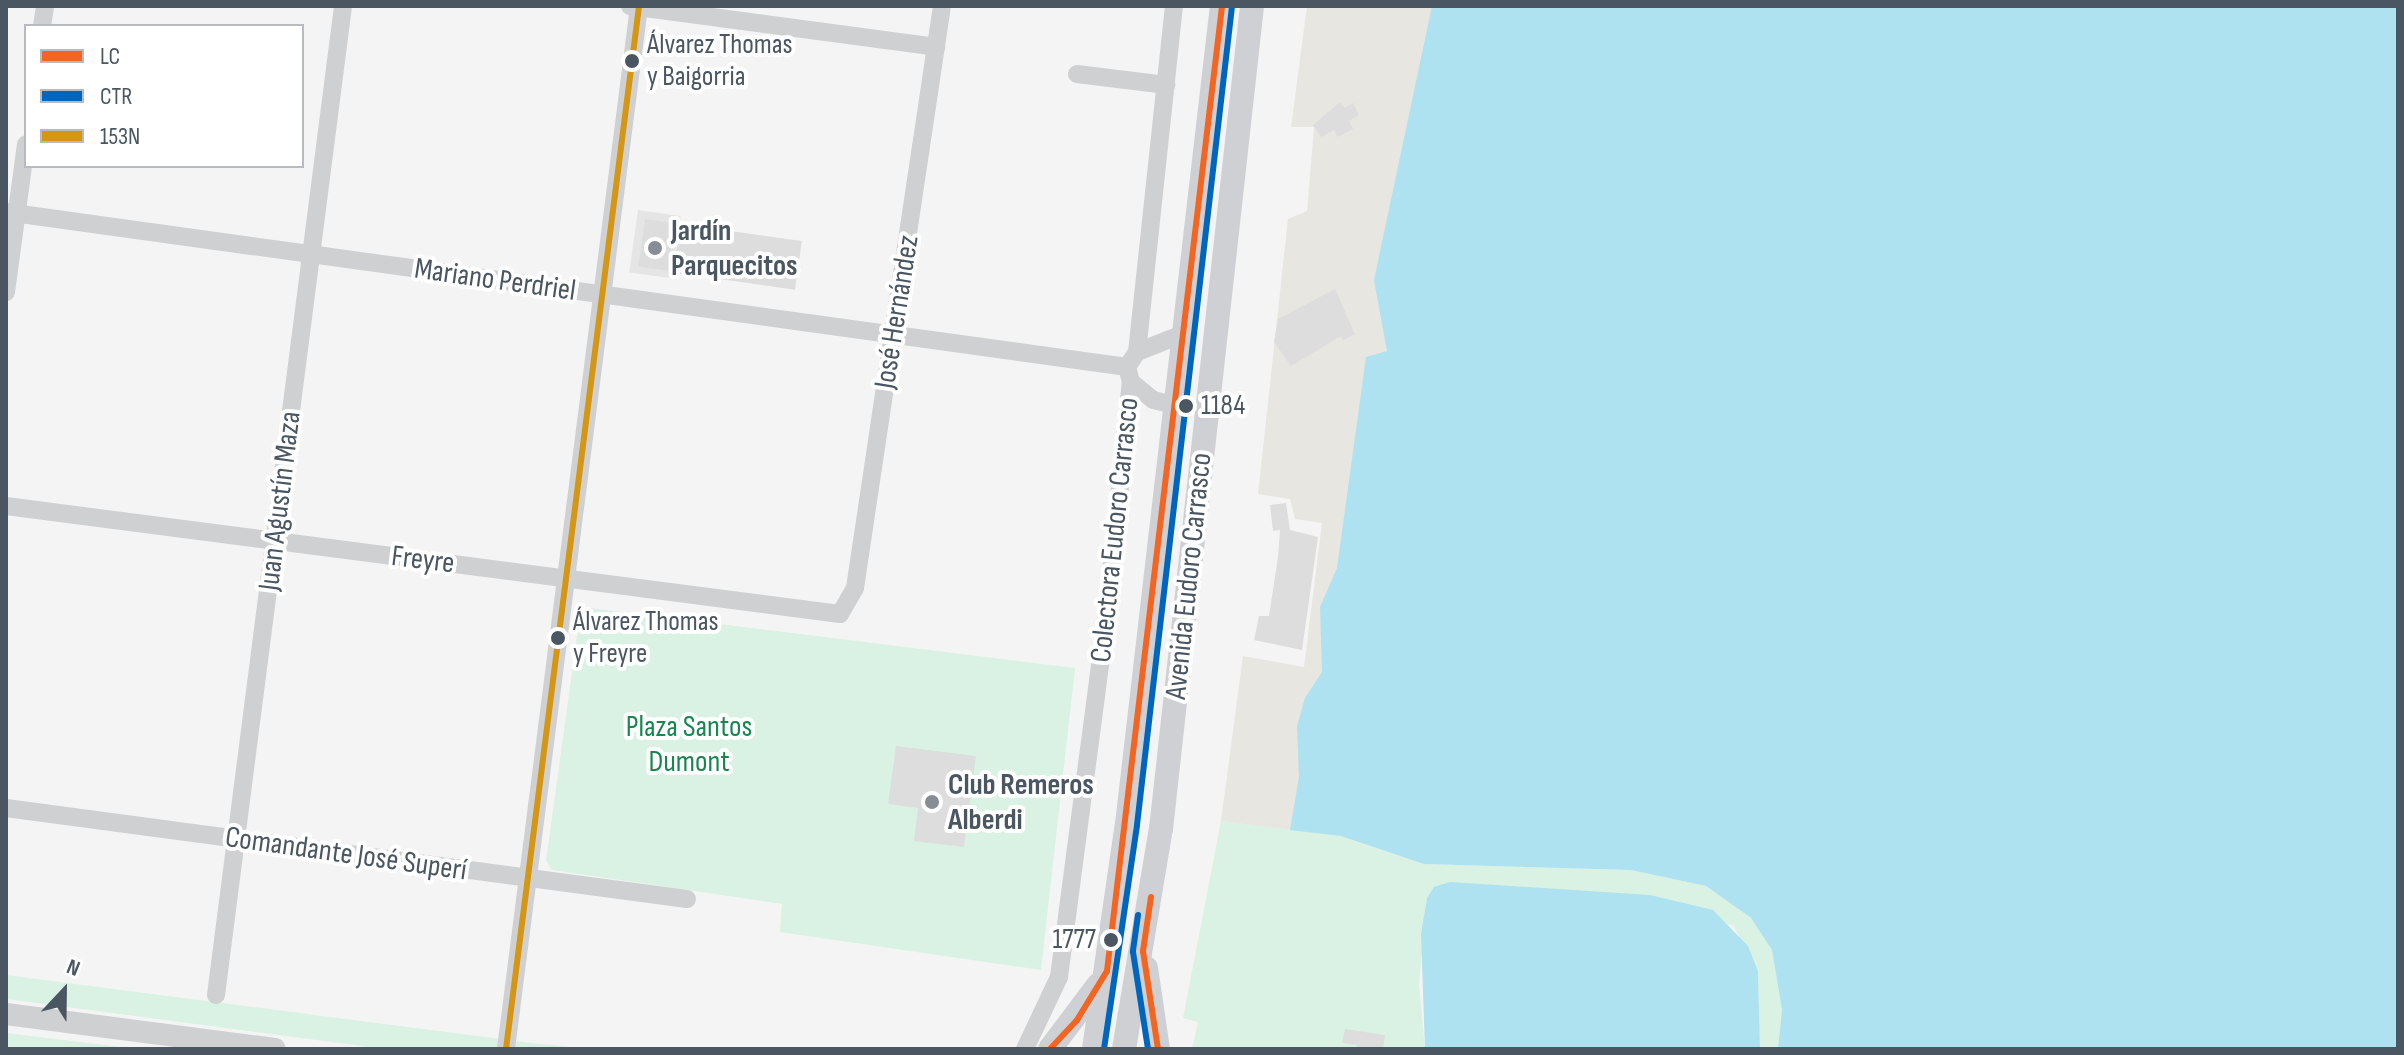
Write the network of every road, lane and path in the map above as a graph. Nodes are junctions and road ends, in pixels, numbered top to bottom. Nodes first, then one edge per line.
1 (343, 6) edge
2 (636, 6) edge
3 (942, 6) edge
4 (1174, 6) edge
5 (1222, 6) edge
6 (1252, 6) edge
7 (936, 47) junction
8 (1077, 74) dead end
9 (1166, 85) junction
10 (24, 153) edge
11 (11, 213) edge
12 (311, 254) junction
13 (6, 292) edge
14 (602, 294) junction
15 (1183, 334) junction
16 (893, 335) junction
17 (1132, 367) junction
18 (1174, 405) junction
19 (6, 506) edge
20 (274, 541) junction
21 (567, 578) junction
22 (840, 614) joint
23 (6, 808) edge
24 (236, 839) junction
25 (529, 878) junction
26 (687, 899) dead end
27 (1143, 951) junction
28 (1107, 971) junction
29 (216, 995) dead end
30 (6, 1014) edge
31 (507, 1044) edge
32 (275, 1049) edge
33 (1025, 1049) edge
34 (1050, 1049) edge
35 (1094, 1049) edge
36 (1124, 1049) edge
37 (1158, 1049) edge

1 - 12 street, Juan Agustín Maza
2 - 7 street
2 - 14 street
3 - 7 street, José Hernández
4 - 9 street, Colectora Eudoro Carrasco
5 - 15 main road, Avenida Eudoro Carrasco
6 - 27 main road, Avenida Eudoro Carrasco
7 - 16 street, José Hernández
8 - 9 street
9 - 17 street, Colectora Eudoro Carrasco
10 - 11 street
11 - 12 street, Mariano Perdriel
11 - 13 street
12 - 14 street, Mariano Perdriel
12 - 20 street, Juan Agustín Maza
14 - 16 street, Mariano Perdriel
14 - 21 street
15 - 17 street, Mariano Perdriel
15 - 18 main road, Avenida Eudoro Carrasco
16 - 17 street, Mariano Perdriel
16 - 22 street, José Hernández
17 - 18 street, Mariano Perdriel
17 - 33 street, Colectora Eudoro Carrasco
18 - 28 main road, Avenida Eudoro Carrasco
19 - 20 street, Freyre
20 - 21 street, Freyre
20 - 24 street, Juan Agustín Maza
21 - 22 street, Freyre
21 - 25 street
23 - 24 street, Comandante José Superí
24 - 25 street, Comandante José Superí
24 - 29 street, Juan Agustín Maza
25 - 26 street, Comandante José Superí
25 - 31 street
27 - 36 main road, Avenida Eudoro Carrasco
27 - 37 main road
28 - 34 main road
28 - 35 main road, Avenida Eudoro Carrasco
30 - 32 street

